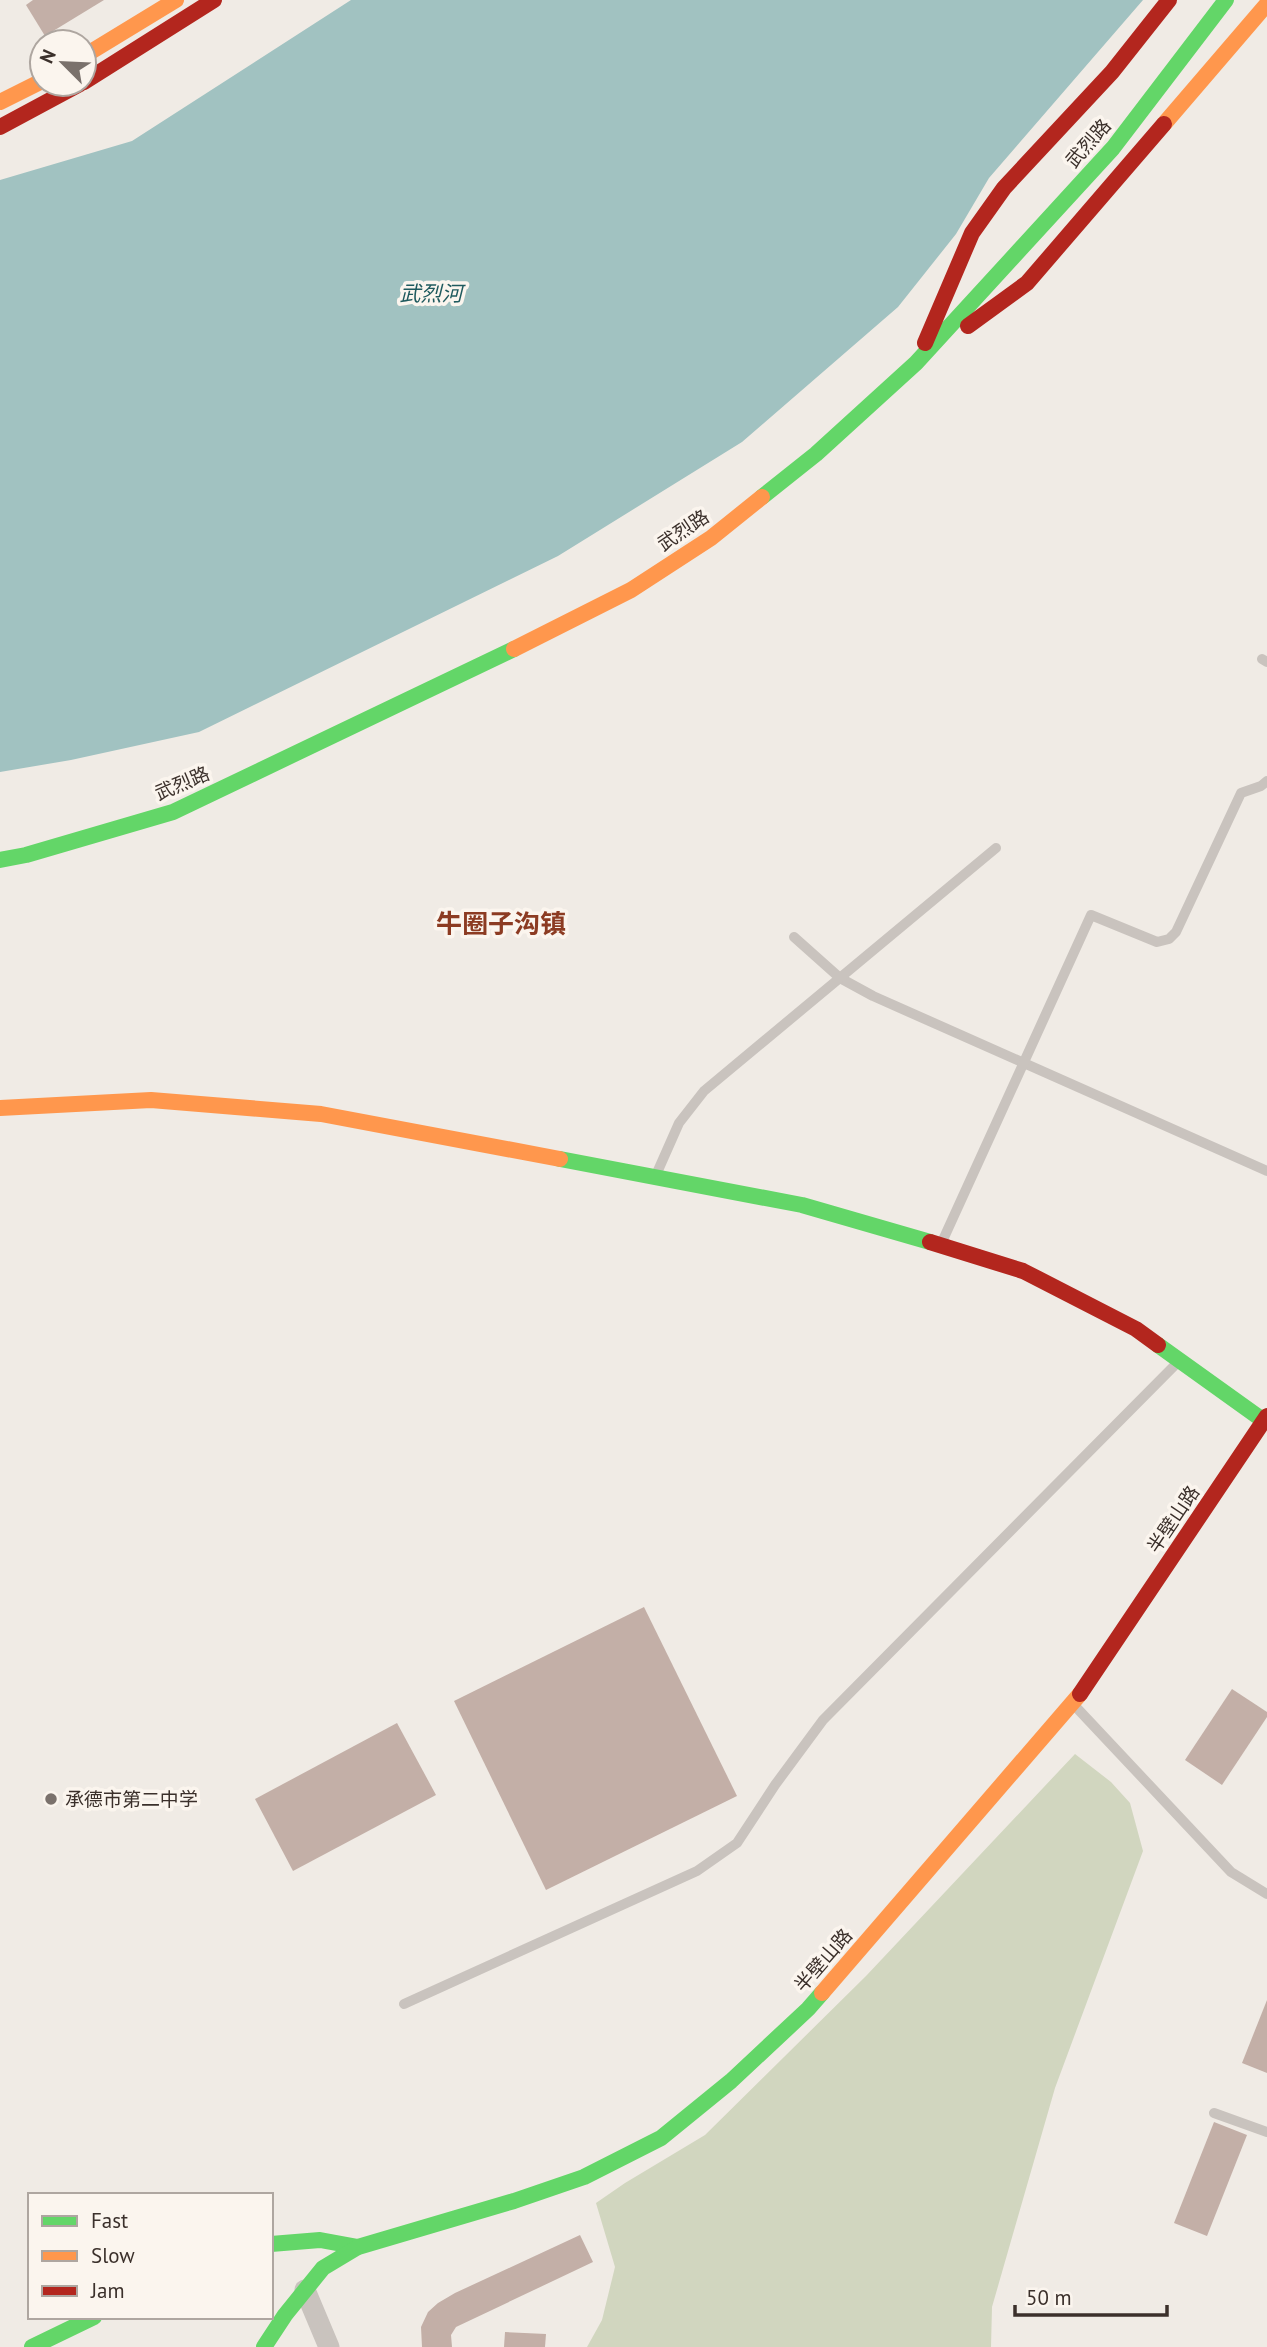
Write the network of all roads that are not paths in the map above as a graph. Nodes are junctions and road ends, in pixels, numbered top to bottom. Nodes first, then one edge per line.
1 (176, 0) edge
2 (214, 0) edge
3 (1169, 0) edge
4 (1226, 0) edge
5 (1267, 4) edge
6 (98, 47) edge
7 (98, 73) edge
8 (28, 88) edge
9 (54, 98) edge
10 (0, 102) edge
11 (0, 127) edge
12 (916, 363) junction
13 (1266, 783) edge
14 (996, 848) dead end
15 (0, 860) edge
16 (794, 937) dead end
17 (840, 978) junction
18 (1024, 1063) junction
19 (0, 1108) edge
20 (1267, 1171) edge
21 (655, 1178) junction
22 (941, 1245) junction
23 (1180, 1361) junction
24 (1265, 1419) edge
25 (1073, 1704) junction
26 (1267, 1894) edge
27 (404, 2004) dead end
28 (1214, 2113) dead end
29 (1267, 2132) edge
30 (273, 2244) edge
31 (358, 2247) junction
32 (305, 2290) junction
33 (90, 2319) edge
34 (32, 2347) edge
35 (264, 2347) edge
36 (329, 2347) edge

1 - 6 main road
2 - 7 main road
3 - 12 main road
4 - 12 main road, 武烈路
5 - 12 main road
8 - 10 main road
9 - 11 main road
12 - 15 main road, 武烈路
13 - 18 lane
14 - 17 lane
16 - 17 lane
17 - 18 lane
17 - 21 lane
18 - 20 lane
18 - 22 lane
19 - 21 main road
21 - 22 main road
22 - 23 main road
23 - 24 main road
23 - 27 lane
24 - 25 main road, 半壁山路
25 - 26 lane
25 - 31 main road, 半壁山路
28 - 29 lane
30 - 31 main road
31 - 32 main road, 半壁山路
32 - 35 main road, 半壁山路
32 - 36 street
33 - 34 main road

